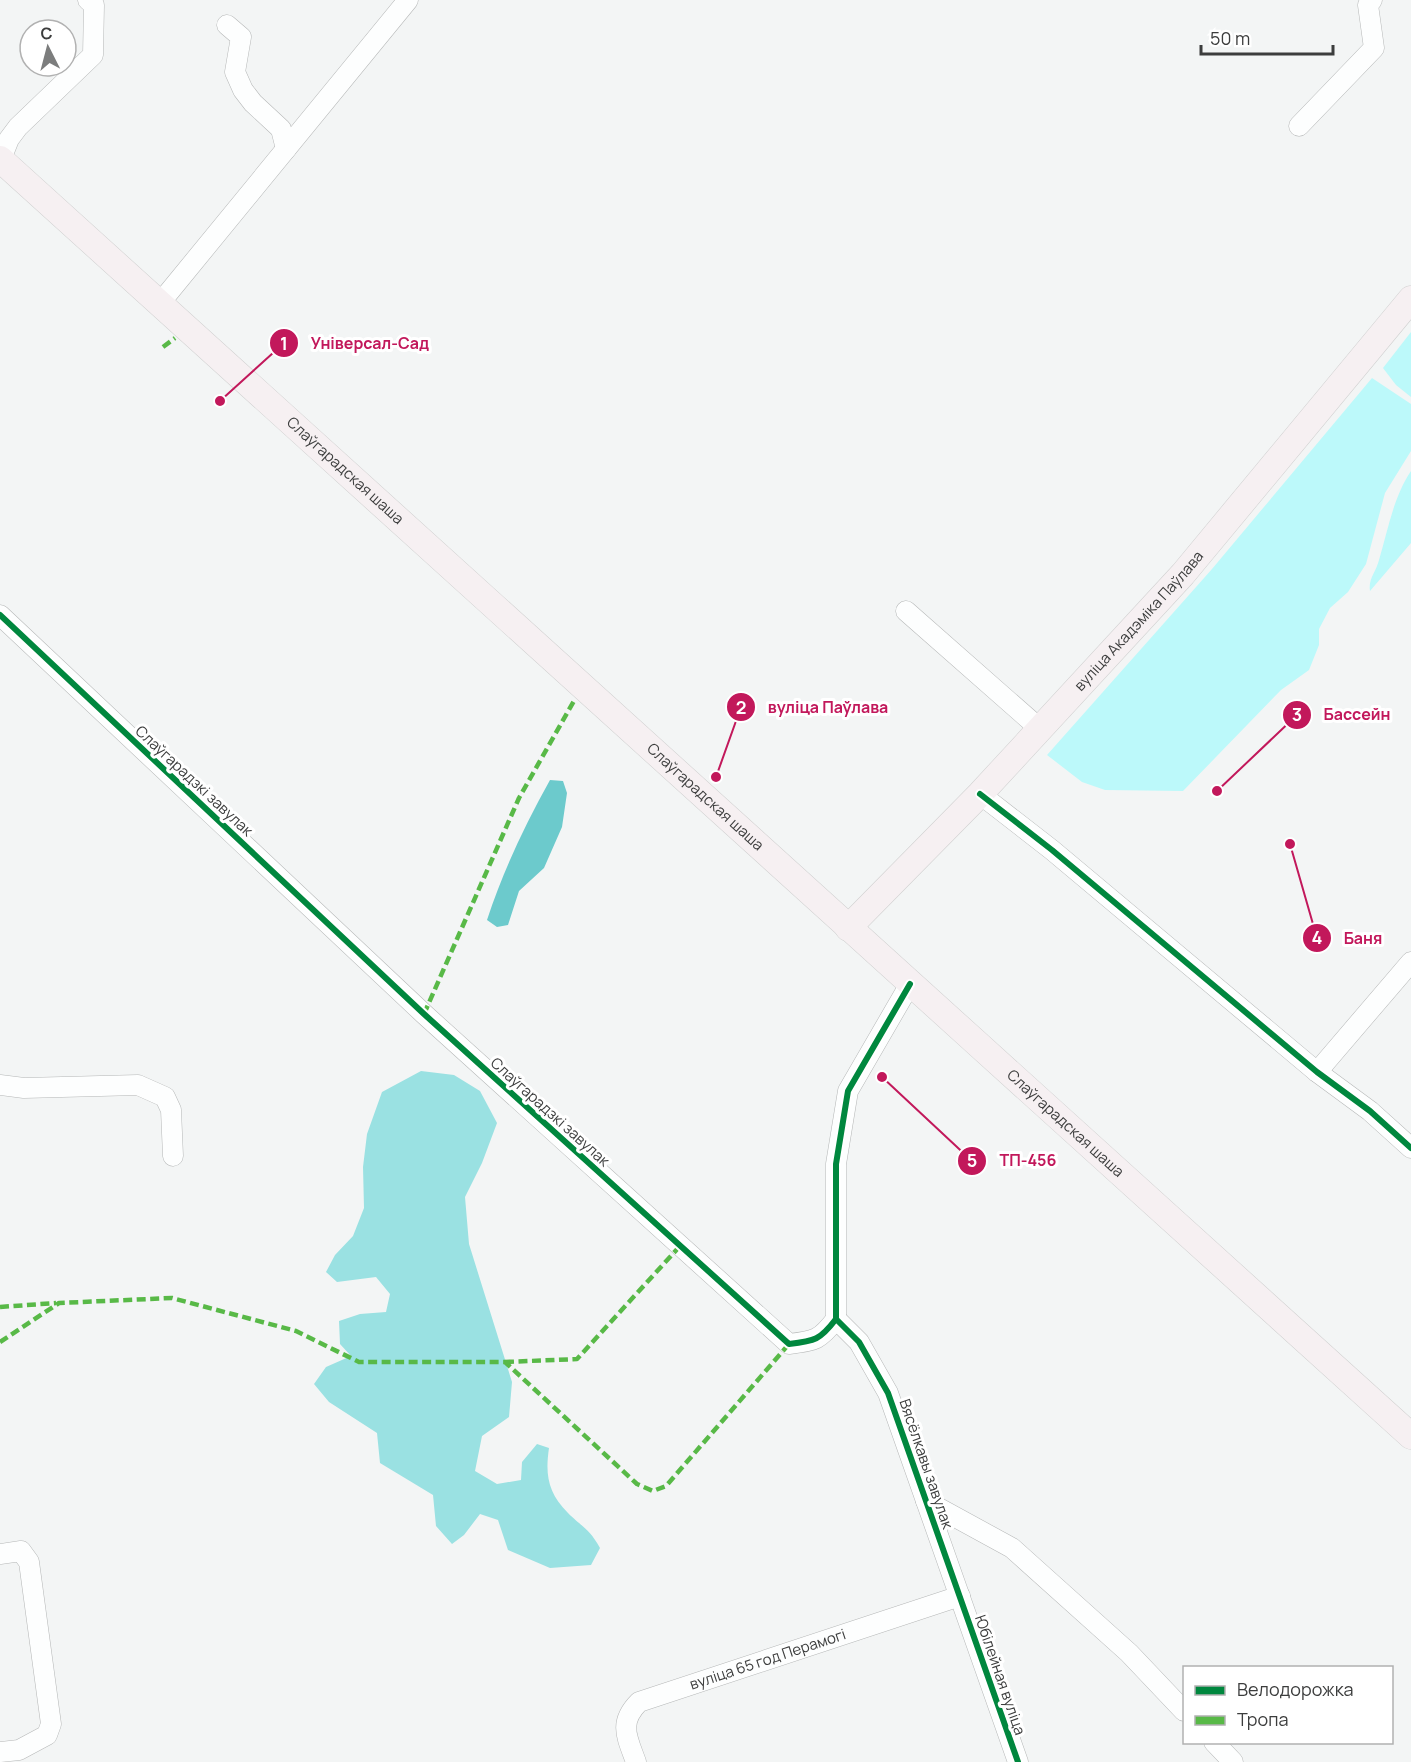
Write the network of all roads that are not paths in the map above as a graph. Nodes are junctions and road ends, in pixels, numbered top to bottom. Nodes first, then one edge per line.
1 (88, 0) edge
2 (408, 0) edge
3 (1372, 0) edge
4 (227, 25) dead end
5 (1299, 126) dead end
6 (286, 149) junction
7 (0, 159) edge
8 (1411, 299) edge
9 (160, 303) junction
10 (906, 611) dead end
11 (0, 615) edge
12 (1040, 729) junction
13 (980, 794) junction
14 (848, 928) junction
15 (1411, 962) edge
16 (910, 984) junction
17 (1317, 1072) junction
18 (0, 1085) edge
19 (1411, 1148) edge
20 (173, 1156) dead end
21 (836, 1319) junction
22 (1411, 1436) edge
23 (926, 1501) junction
24 (0, 1554) edge
25 (960, 1596) junction
26 (1183, 1709) edge
27 (1215, 1744) edge
28 (0, 1752) edge
29 (636, 1762) edge
30 (1018, 1762) edge
31 (1233, 1762) edge

1 - 7 street
2 - 6 street
3 - 5 street
4 - 6 street
6 - 9 street
7 - 9 main road, Слаўгарадская шаша
8 - 12 main road, вуліца Акадэміка Паўлава
9 - 14 main road, Слаўгарадская шаша
10 - 12 street
11 - 21 street, Слаўгарадзкі завулак
12 - 13 main road, вуліца Акадэміка Паўлава
13 - 14 main road, вуліца Акадэміка Паўлава
13 - 17 street
14 - 16 main road, Слаўгарадская шаша
15 - 17 street
16 - 21 street
16 - 22 main road, Слаўгарадская шаша
17 - 19 street
18 - 20 street
21 - 23 street, Вясёлкавы завулак
23 - 25 street, Вясёлкавы завулак
23 - 26 street
24 - 28 street
25 - 29 street, вуліца 65 год Перамогі
25 - 30 street, Юбілейная вуліца
27 - 31 street

